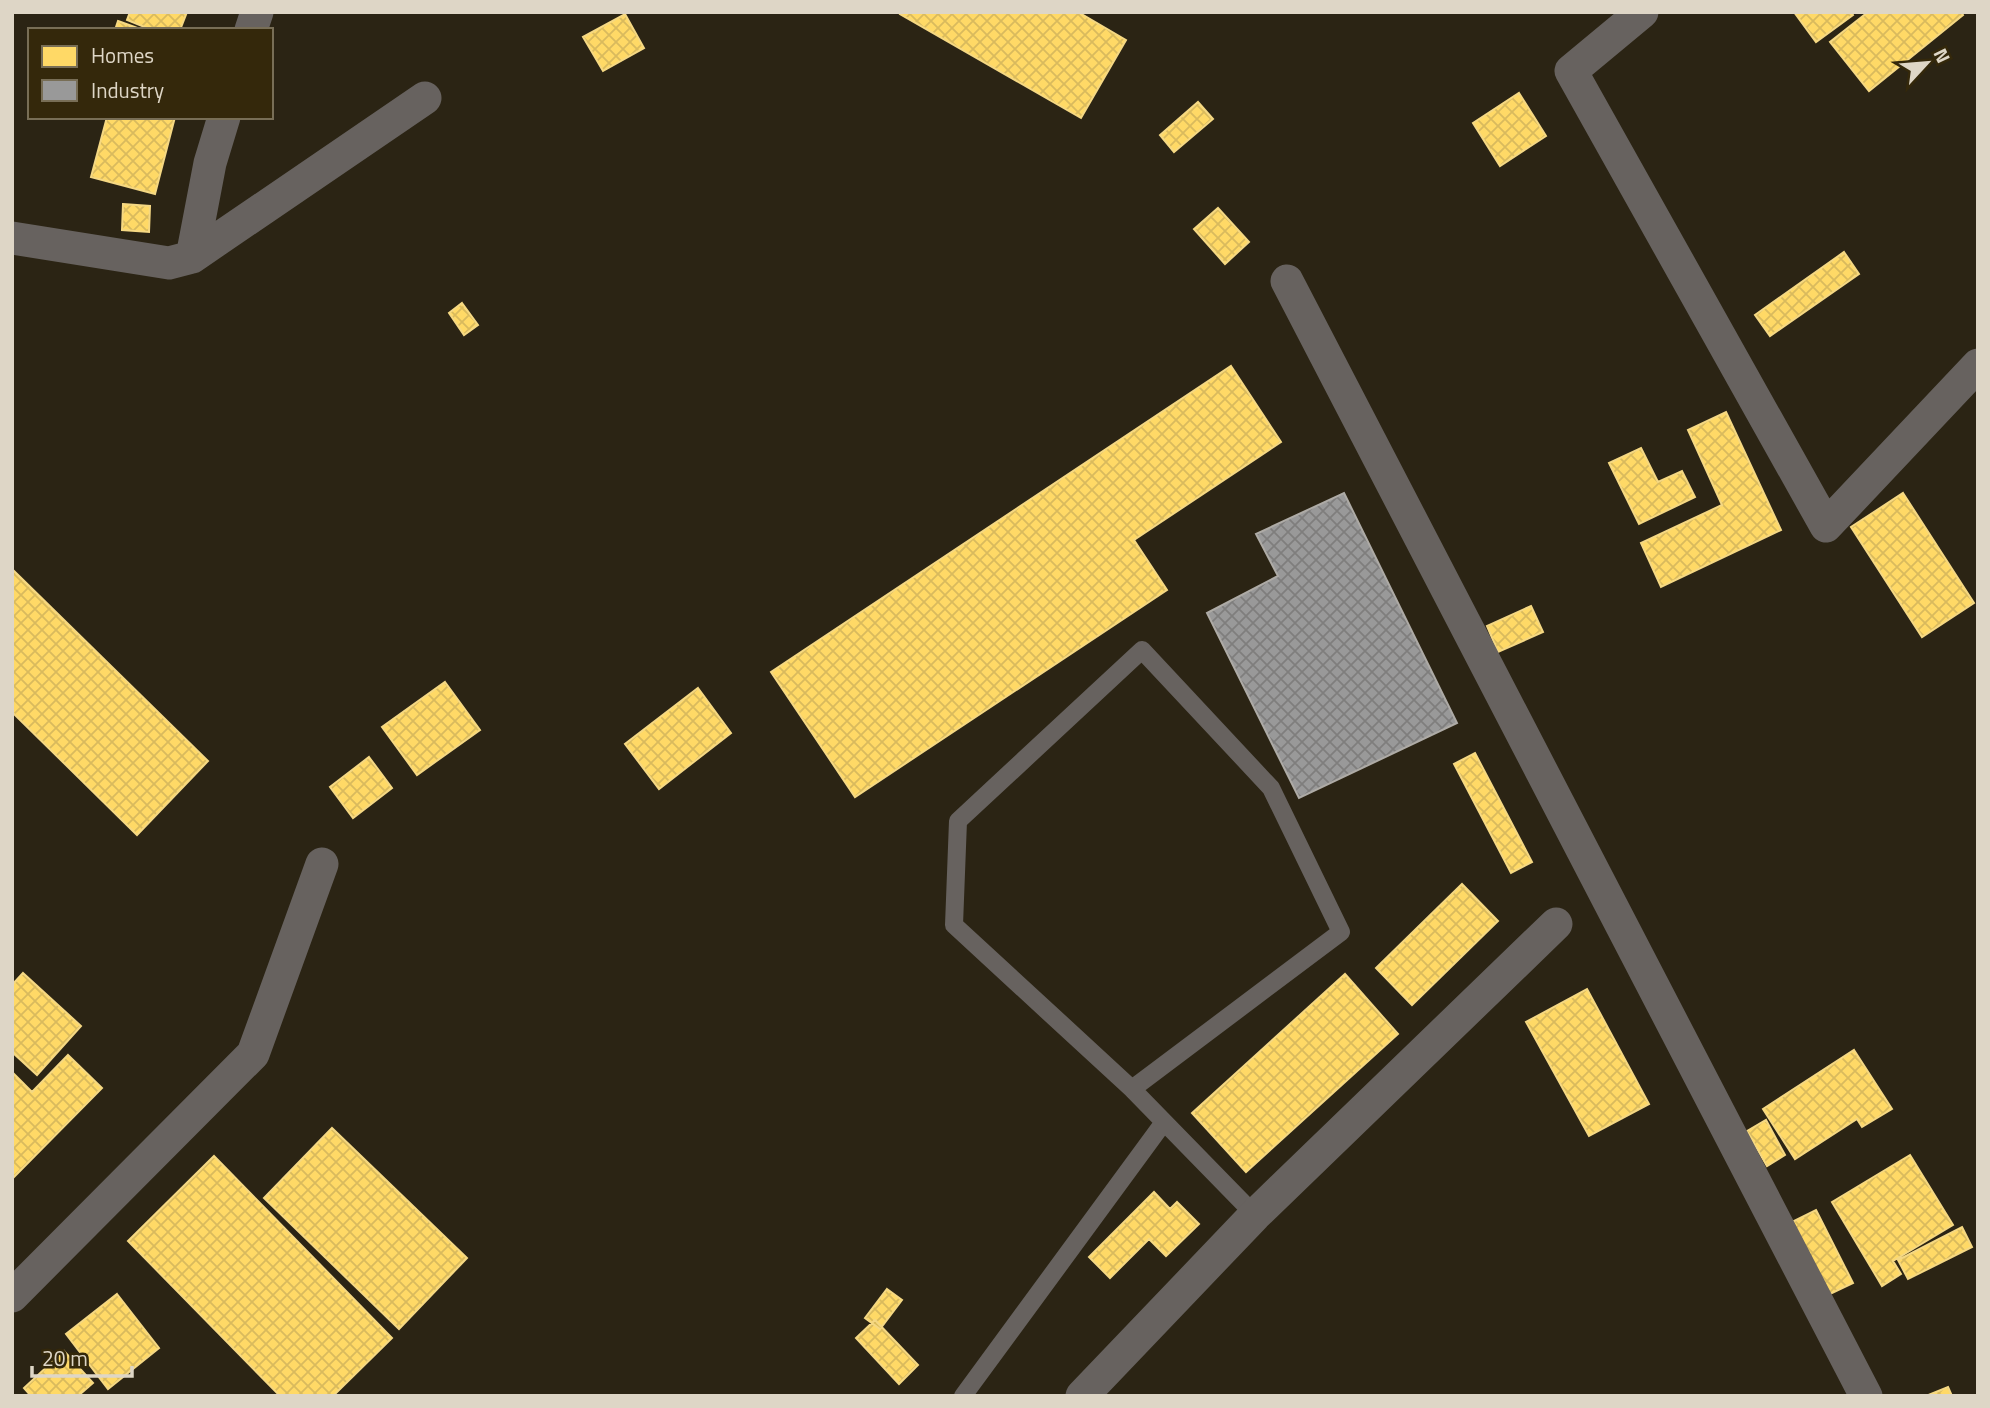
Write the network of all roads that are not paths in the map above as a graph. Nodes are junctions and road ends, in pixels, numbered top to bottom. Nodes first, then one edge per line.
1 (1642, 12) edge
2 (425, 98) dead end
3 (223, 119) edge
4 (12, 238) edge
5 (192, 257) junction
6 (1287, 281) dead end
7 (1978, 365) edge
8 (322, 864) dead end
9 (1556, 924) dead end
10 (1132, 1089) junction
11 (1164, 1122) junction
12 (1255, 1215) junction
13 (12, 1296) edge
14 (963, 1396) edge
15 (1082, 1396) edge
16 (1866, 1396) edge

1 - 7 street
2 - 5 street
3 - 5 street
4 - 5 street
6 - 16 street
8 - 13 street
9 - 12 street
10 - 10 lane
10 - 11 lane
11 - 12 lane
11 - 14 lane
12 - 15 street

